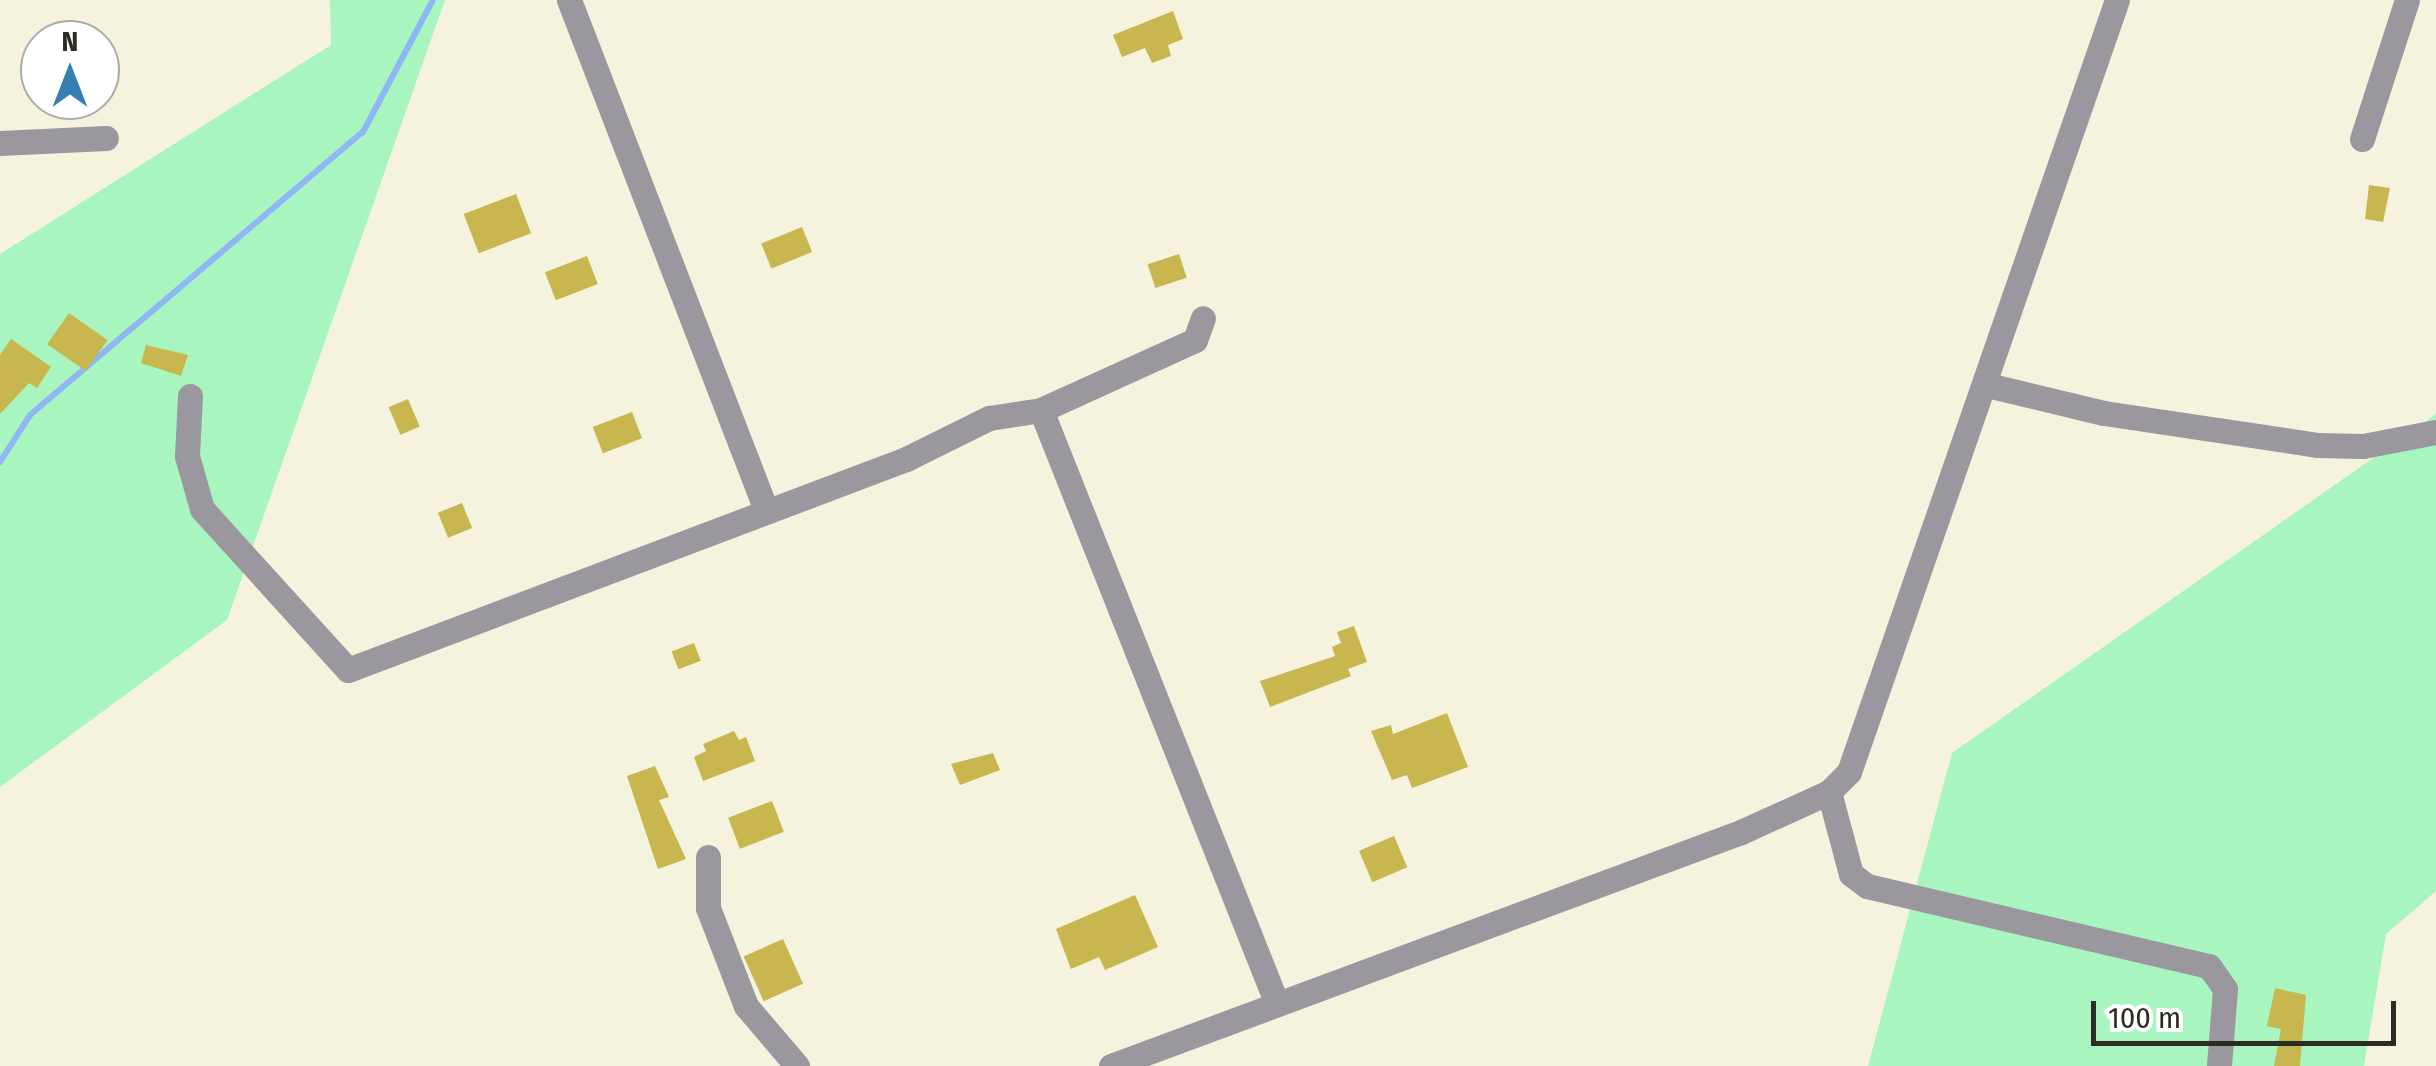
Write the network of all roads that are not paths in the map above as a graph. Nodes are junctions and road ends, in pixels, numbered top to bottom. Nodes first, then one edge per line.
1 (569, 0) edge
2 (2117, 0) edge
3 (2407, 0) edge
4 (106, 138) dead end
5 (2362, 139) dead end
6 (0, 143) edge
7 (1203, 318) dead end
8 (1986, 385) junction
9 (190, 396) dead end
10 (1041, 410) junction
11 (2436, 432) edge
12 (766, 510) junction
13 (1829, 792) junction
14 (708, 857) dead end
15 (1277, 1004) junction
16 (797, 1066) edge
17 (1111, 1066) edge
18 (2218, 1066) edge

1 - 12 street
2 - 8 street
3 - 5 street
4 - 6 street
7 - 10 street
8 - 11 street
8 - 13 street
9 - 12 street
10 - 12 street
10 - 15 street
13 - 15 street
13 - 18 street
14 - 16 street
15 - 17 street

